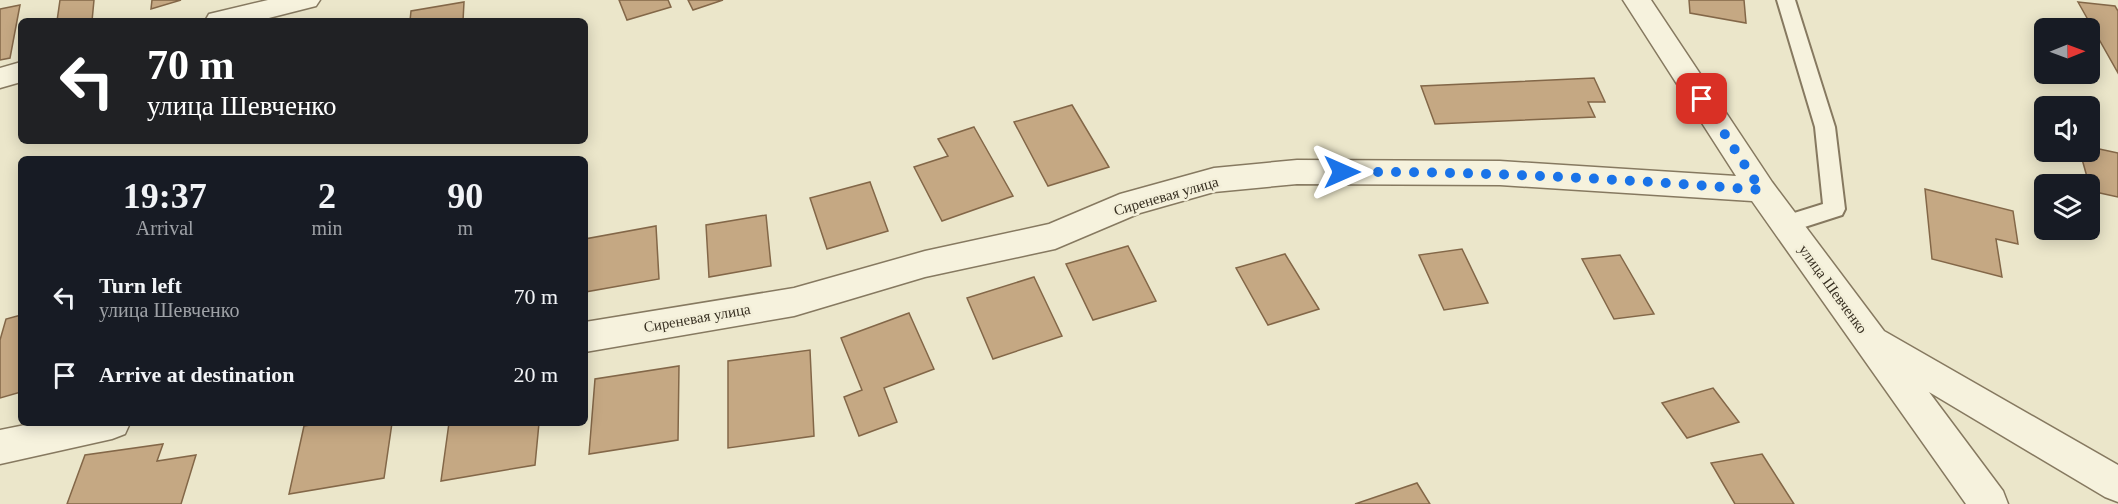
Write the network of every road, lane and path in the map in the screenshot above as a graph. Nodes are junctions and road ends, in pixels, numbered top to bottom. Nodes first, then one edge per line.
1 (306, 0) edge
2 (1637, 0) edge
3 (1786, 0) edge
4 (231, 18) edge
5 (18, 73) edge
6 (0, 78) edge
7 (1761, 190) junction
8 (1786, 224) junction
9 (588, 336) edge
10 (1866, 337) junction
11 (98, 426) edge
12 (0, 447) edge
13 (2118, 485) edge
14 (1989, 504) edge

1 - 4 street
2 - 7 street, улица Шевченко
3 - 8 lane
5 - 6 street
7 - 8 street, улица Шевченко
7 - 9 street, Сиреневая улица
8 - 10 street, улица Шевченко
10 - 13 street, улица Шевченко
10 - 14 street
11 - 12 street

